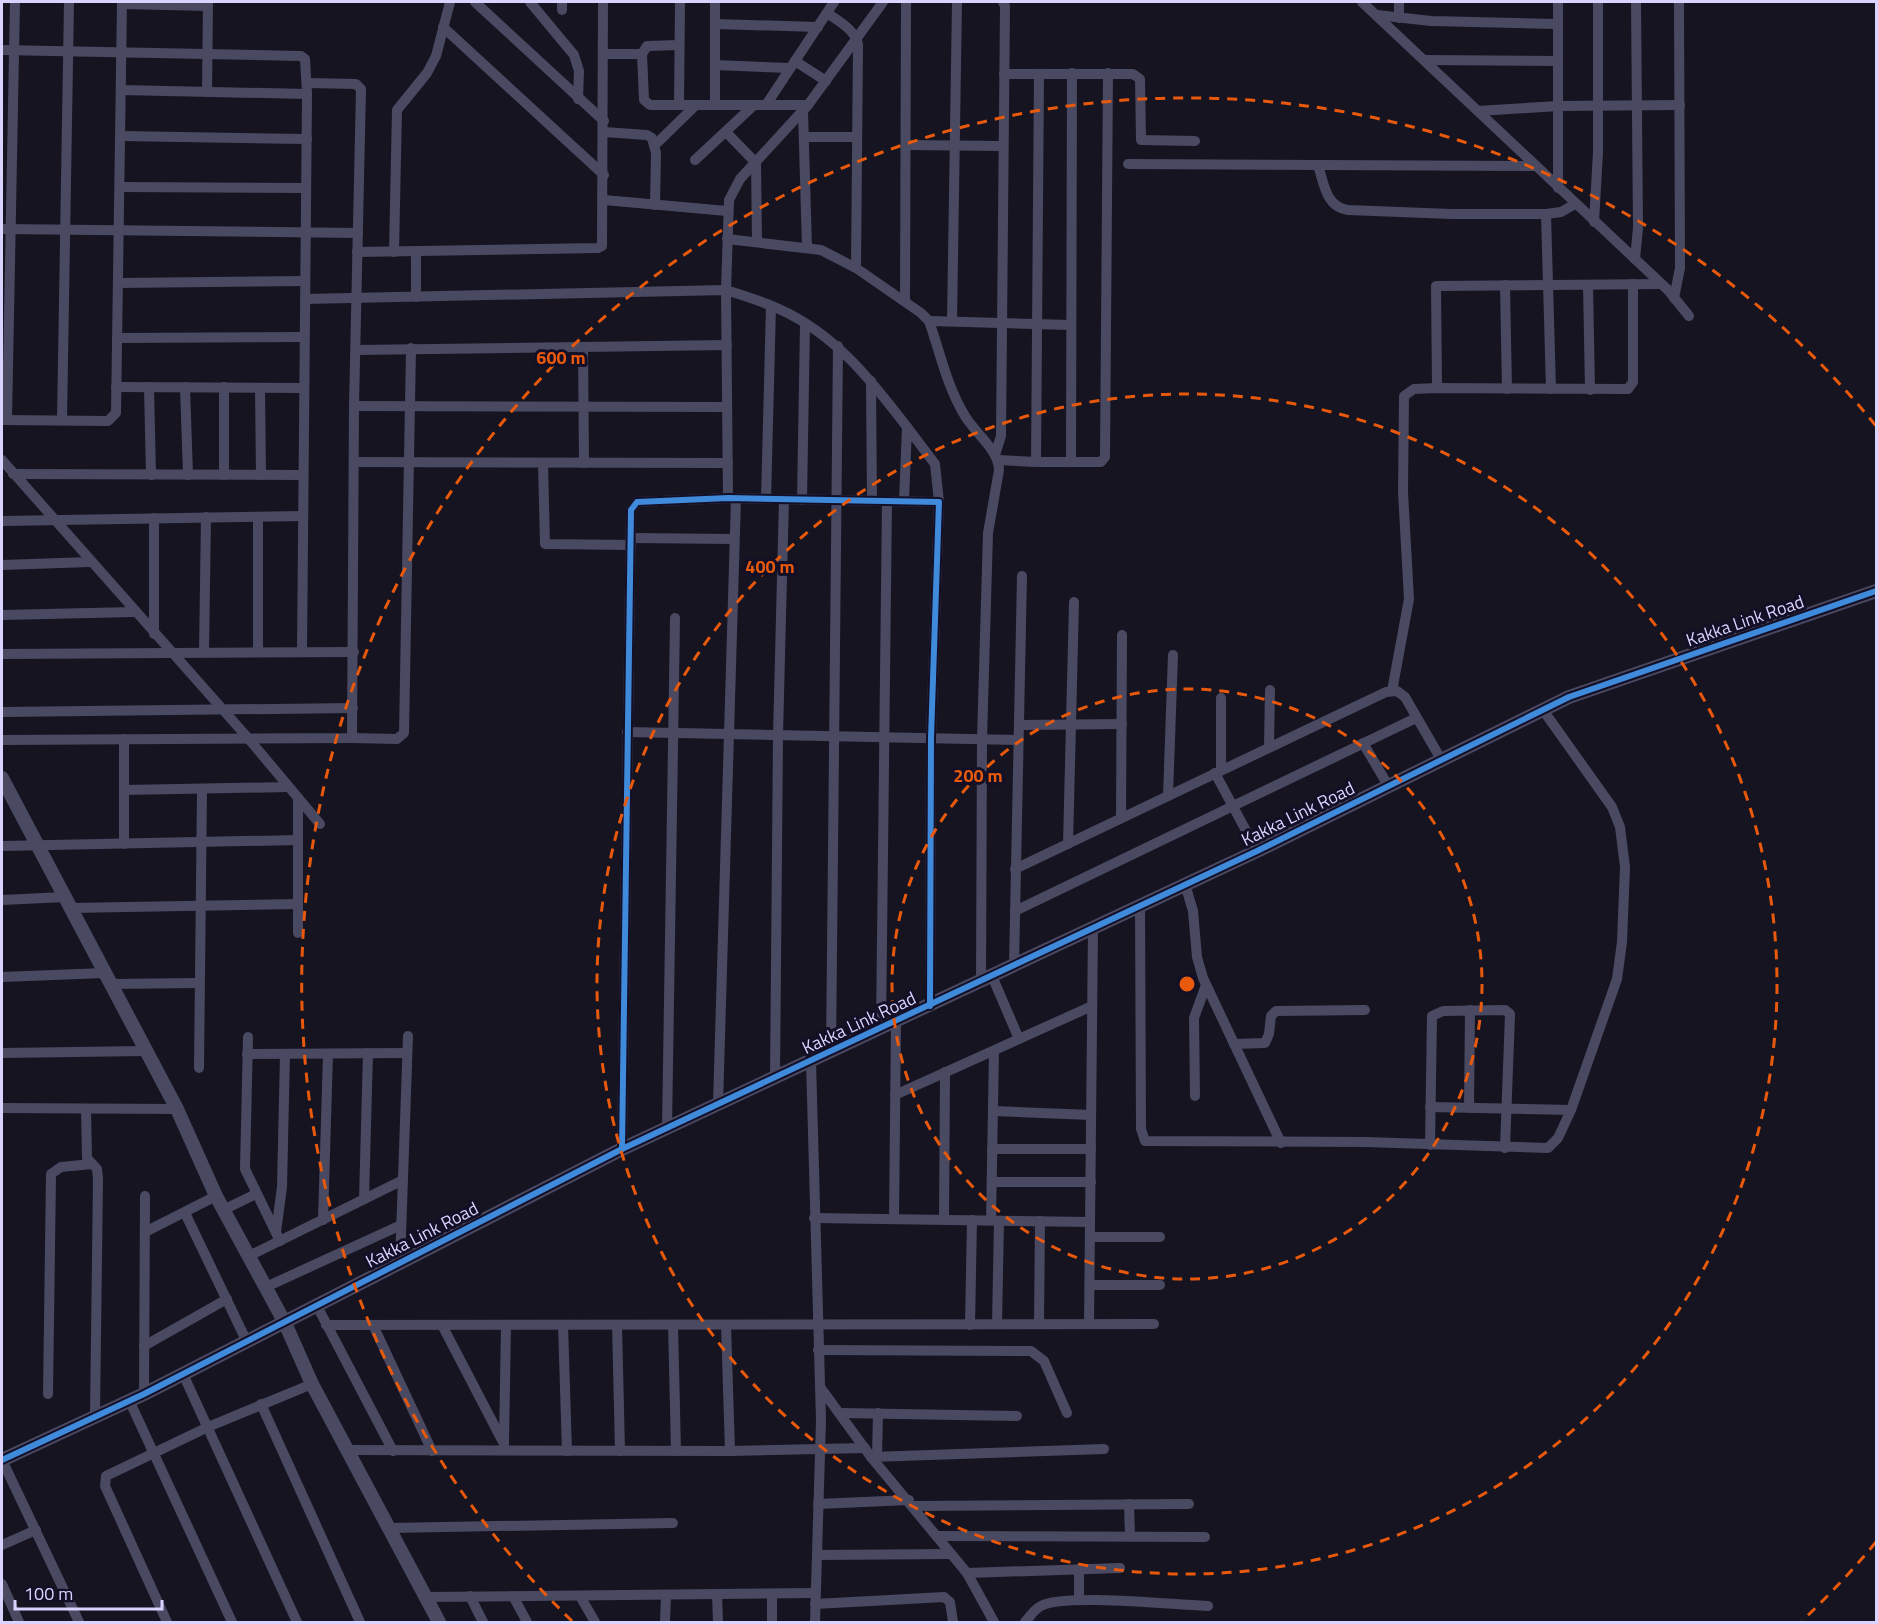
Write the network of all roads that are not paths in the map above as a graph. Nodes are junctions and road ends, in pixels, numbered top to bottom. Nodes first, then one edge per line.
1 (15, 2) edge
2 (69, 2) edge
3 (450, 2) edge
4 (474, 2) edge
5 (530, 2) edge
6 (603, 2) edge
7 (680, 2) edge
8 (715, 2) edge
9 (834, 2) edge
10 (883, 2) edge
11 (906, 2) edge
12 (957, 2) edge
13 (1003, 2) edge
14 (1362, 2) edge
15 (1399, 2) edge
16 (1558, 2) edge
17 (1598, 2) edge
18 (1636, 2) edge
19 (1679, 2) edge
20 (122, 3) edge
21 (208, 4) edge
22 (827, 13) junction
23 (1377, 15) junction
24 (1399, 18) junction
25 (715, 24) junction
26 (1557, 24) junction
27 (443, 27) junction
28 (818, 27) junction
29 (857, 38) junction
30 (679, 45) junction
31 (2, 50) edge
32 (14, 50) junction
33 (68, 51) junction
34 (121, 52) junction
35 (207, 53) junction
36 (604, 54) junction
37 (642, 54) junction
38 (1425, 60) junction
39 (1557, 61) junction
40 (793, 64) junction
41 (715, 65) junction
42 (1072, 73) junction
43 (1108, 73) junction
44 (1004, 74) junction
45 (1039, 74) junction
46 (826, 81) junction
47 (308, 89) junction
48 (121, 90) junction
49 (207, 92) junction
50 (578, 99) junction
51 (679, 105) junction
52 (696, 105) junction
53 (715, 105) junction
54 (760, 105) junction
55 (1598, 105) junction
56 (1638, 105) junction
57 (1680, 105) junction
58 (1557, 106) junction
59 (806, 108) junction
60 (1478, 111) junction
61 (604, 126) junction
62 (726, 132) junction
63 (121, 136) junction
64 (804, 137) junction
65 (856, 137) junction
66 (307, 139) junction
67 (1195, 141) dead end
68 (655, 145) junction
69 (906, 145) junction
70 (954, 146) junction
71 (1003, 146) junction
72 (695, 160) dead end
73 (756, 163) junction
74 (1128, 164) dead end
75 (1318, 165) junction
76 (1535, 166) junction
77 (604, 175) junction
78 (120, 187) junction
79 (306, 188) junction
80 (1558, 188) junction
81 (604, 200) junction
82 (1575, 204) junction
83 (655, 205) junction
84 (727, 211) junction
85 (1546, 214) junction
86 (1594, 222) junction
87 (6, 229) edge
88 (66, 230) junction
89 (120, 231) junction
90 (305, 233) junction
91 (358, 233) junction
92 (727, 239) junction
93 (757, 242) junction
94 (807, 248) junction
95 (416, 251) junction
96 (357, 252) junction
97 (394, 252) junction
98 (1635, 259) junction
99 (856, 268) junction
100 (305, 281) junction
101 (118, 283) junction
102 (1633, 284) junction
103 (1660, 284) junction
104 (1505, 285) junction
105 (1548, 285) junction
106 (1588, 285) junction
107 (726, 290) junction
108 (416, 297) junction
109 (357, 298) junction
110 (1674, 298) junction
111 (305, 299) junction
112 (905, 300) junction
113 (771, 306) junction
114 (1689, 316) dead end
115 (929, 321) junction
116 (952, 321) junction
117 (805, 324) junction
118 (1000, 325) junction
119 (1037, 325) junction
120 (1071, 325) junction
121 (304, 337) junction
122 (117, 338) junction
123 (727, 345) junction
124 (838, 346) junction
125 (583, 347) junction
126 (411, 348) junction
127 (356, 350) junction
128 (871, 380) junction
129 (116, 387) junction
130 (149, 387) junction
131 (185, 387) junction
132 (224, 387) junction
133 (260, 387) junction
134 (304, 388) junction
135 (1437, 388) junction
136 (1507, 389) junction
137 (1551, 389) junction
138 (1590, 390) junction
139 (354, 406) junction
140 (410, 406) junction
141 (583, 406) junction
142 (727, 407) junction
143 (4, 420) edge
144 (62, 420) junction
145 (907, 427) junction
146 (996, 457) junction
147 (2, 460) edge
148 (354, 462) junction
149 (408, 462) junction
150 (1036, 462) junction
151 (1071, 462) junction
152 (543, 463) junction
153 (584, 463) junction
154 (728, 463) junction
155 (8, 471) edge
156 (151, 475) junction
157 (188, 475) junction
158 (224, 475) junction
159 (261, 475) junction
160 (303, 475) junction
161 (732, 498) junction
162 (766, 499) junction
163 (784, 499) junction
164 (802, 500) junction
165 (838, 500) junction
166 (872, 501) junction
167 (888, 501) junction
168 (904, 501) junction
169 (939, 502) junction
170 (303, 516) junction
171 (206, 517) junction
172 (258, 517) junction
173 (154, 518) junction
174 (53, 520) junction
175 (2, 521) edge
176 (734, 539) junction
177 (631, 542) junction
178 (90, 562) junction
179 (2, 565) edge
180 (1022, 576) dead end
181 (1876, 591) edge
182 (1074, 602) dead end
183 (135, 612) junction
184 (2, 615) edge
185 (675, 618) dead end
186 (154, 634) junction
187 (1122, 635) dead end
188 (170, 652) junction
189 (204, 652) junction
190 (258, 652) junction
191 (302, 652) junction
192 (354, 652) junction
193 (2, 654) edge
194 (1173, 655) dead end
195 (1270, 690) dead end
196 (1392, 691) junction
197 (1221, 698) dead end
198 (353, 708) junction
199 (221, 709) junction
200 (1543, 710) junction
201 (2, 711) edge
202 (1416, 718) junction
203 (1071, 724) junction
204 (1122, 724) junction
205 (1019, 725) junction
206 (627, 732) junction
207 (673, 733) junction
208 (727, 734) junction
209 (778, 735) junction
210 (834, 736) junction
211 (884, 737) junction
212 (249, 738) junction
213 (352, 738) junction
214 (930, 738) junction
215 (124, 739) junction
216 (982, 739) junction
217 (2, 740) edge
218 (1018, 740) junction
219 (1363, 743) junction
220 (1269, 747) junction
221 (1442, 761) junction
222 (1218, 771) junction
223 (2, 778) edge
224 (289, 788) junction
225 (1389, 788) junction
226 (201, 789) junction
227 (124, 790) junction
228 (6, 794) edge
229 (1168, 796) junction
230 (298, 798) junction
231 (1234, 807) junction
232 (1121, 818) junction
233 (320, 824) dead end
234 (298, 840) junction
235 (201, 842) junction
236 (124, 844) junction
237 (1068, 844) junction
238 (2, 846) edge
239 (37, 846) junction
240 (1257, 850) junction
241 (1016, 869) junction
242 (1185, 884) junction
243 (2, 900) edge
244 (67, 903) junction
245 (298, 904) junction
246 (1140, 905) junction
247 (200, 906) junction
248 (1015, 911) junction
249 (1093, 927) junction
250 (298, 933) dead end
251 (1014, 965) junction
252 (2, 977) edge
253 (107, 979) junction
254 (986, 979) junction
255 (198, 983) junction
256 (1206, 985) junction
257 (930, 1006) junction
258 (1092, 1006) junction
259 (1365, 1010) dead end
260 (1470, 1010) junction
261 (896, 1022) junction
262 (880, 1029) junction
263 (408, 1036) dead end
264 (248, 1037) dead end
265 (1019, 1039) junction
266 (1234, 1044) junction
267 (994, 1050) junction
268 (146, 1052) junction
269 (2, 1053) edge
270 (368, 1053) junction
271 (407, 1053) junction
272 (831, 1053) junction
273 (247, 1054) junction
274 (285, 1054) junction
275 (328, 1054) junction
276 (811, 1061) junction
277 (199, 1068) dead end
278 (945, 1072) junction
279 (775, 1079) junction
280 (895, 1095) junction
281 (1195, 1096) dead end
282 (718, 1104) junction
283 (1430, 1107) junction
284 (2, 1108) edge
285 (1469, 1108) junction
286 (86, 1109) junction
287 (177, 1109) junction
288 (1507, 1109) junction
289 (1571, 1110) junction
290 (993, 1111) junction
291 (1091, 1115) junction
292 (667, 1129) junction
293 (1281, 1143) junction
294 (1430, 1145) junction
295 (1505, 1148) junction
296 (622, 1149) junction
297 (992, 1149) junction
298 (1091, 1149) junction
299 (92, 1164) junction
300 (403, 1180) junction
301 (992, 1182) junction
302 (1090, 1182) junction
303 (256, 1194) junction
304 (145, 1196) dead end
305 (216, 1197) junction
306 (364, 1199) junction
307 (223, 1210) junction
308 (185, 1213) junction
309 (814, 1218) junction
310 (894, 1219) junction
311 (322, 1220) junction
312 (944, 1220) junction
313 (972, 1220) junction
314 (995, 1220) junction
315 (1040, 1221) junction
316 (1090, 1222) junction
317 (401, 1225) junction
318 (145, 1233) junction
319 (278, 1236) junction
320 (1090, 1237) junction
321 (1160, 1237) dead end
322 (249, 1256) junction
323 (400, 1263) junction
324 (1090, 1285) junction
325 (1160, 1285) dead end
326 (266, 1287) junction
327 (227, 1299) junction
328 (317, 1306) junction
329 (285, 1323) junction
330 (997, 1324) junction
331 (1039, 1324) junction
332 (1089, 1324) junction
333 (1154, 1324) dead end
334 (326, 1325) junction
335 (373, 1325) junction
336 (442, 1325) junction
337 (506, 1325) junction
338 (563, 1325) junction
339 (617, 1325) junction
340 (673, 1325) junction
341 (726, 1325) junction
342 (816, 1325) junction
343 (970, 1325) junction
344 (247, 1342) junction
345 (144, 1346) junction
346 (818, 1350) junction
347 (183, 1374) junction
348 (312, 1384) junction
349 (820, 1387) junction
350 (48, 1394) dead end
351 (144, 1394) junction
352 (129, 1400) junction
353 (261, 1404) junction
354 (840, 1413) junction
355 (878, 1413) junction
356 (1067, 1413) dead end
357 (95, 1415) junction
358 (1017, 1416) dead end
359 (208, 1427) junction
360 (505, 1447) junction
361 (1104, 1449) dead end
362 (348, 1450) junction
363 (393, 1451) junction
364 (432, 1451) junction
365 (567, 1451) junction
366 (620, 1451) junction
367 (676, 1451) junction
368 (730, 1451) junction
369 (820, 1451) junction
370 (154, 1453) junction
371 (871, 1454) junction
372 (2, 1460) edge
373 (911, 1503) junction
374 (818, 1504) junction
375 (1129, 1504) junction
376 (1189, 1504) dead end
377 (673, 1523) dead end
378 (389, 1528) junction
379 (36, 1530) junction
380 (937, 1536) junction
381 (1130, 1536) junction
382 (1205, 1537) dead end
383 (2, 1545) edge
384 (951, 1554) junction
385 (817, 1555) junction
386 (1120, 1568) dead end
387 (1079, 1569) junction
388 (967, 1573) junction
389 (2, 1584) edge
390 (717, 1594) junction
391 (772, 1594) junction
392 (666, 1595) junction
393 (470, 1596) junction
394 (513, 1596) junction
395 (580, 1596) junction
396 (426, 1597) junction
397 (815, 1599) junction
398 (1079, 1600) junction
399 (1208, 1606) dead end
400 (19, 1623) edge
401 (79, 1623) edge
402 (167, 1623) edge
403 (232, 1623) edge
404 (297, 1623) edge
405 (360, 1623) edge
406 (439, 1623) edge
407 (483, 1623) edge
408 (527, 1623) edge
409 (595, 1623) edge
410 (665, 1623) edge
411 (718, 1623) edge
412 (772, 1623) edge
413 (815, 1623) edge
414 (953, 1623) edge
415 (994, 1623) edge
416 (1025, 1623) edge

1 - 32 street
2 - 33 street
3 - 27 street
4 - 50 street
5 - 50 street
6 - 36 street
7 - 30 street
8 - 25 street
9 - 22 street
10 - 29 street
11 - 69 street
12 - 70 street
13 - 44 street
14 - 23 street
15 - 24 street
16 - 26 street
17 - 55 street
18 - 56 street
19 - 57 street
20 - 21 street
20 - 34 street
21 - 35 street
22 - 28 street
22 - 29 street
23 - 24 street
23 - 38 street
24 - 26 street
25 - 28 street
25 - 41 street
26 - 39 street
27 - 77 street
27 - 97 street
28 - 40 street
29 - 46 street
29 - 65 street
30 - 37 street
30 - 51 street
31 - 32 street
32 - 33 street
32 - 87 street
33 - 34 street
33 - 88 street
34 - 35 street
34 - 48 street
35 - 47 street
35 - 49 street
36 - 37 street
36 - 61 street
37 - 51 street
38 - 39 street
38 - 60 street
39 - 58 street
40 - 41 street
40 - 46 street
40 - 54 street
41 - 53 street
42 - 43 street
42 - 45 street
42 - 120 street
43 - 67 street
43 - 151 street
44 - 45 street
44 - 71 street
45 - 119 street
46 - 59 street
47 - 49 street
47 - 66 street
47 - 91 street
48 - 49 street
48 - 63 street
50 - 61 street
51 - 52 street
52 - 53 street
52 - 68 street
53 - 54 street
54 - 59 street
54 - 62 street
55 - 56 street
55 - 58 street
55 - 86 street
56 - 57 street
56 - 98 street
57 - 110 street
58 - 60 street
58 - 80 street
59 - 64 street
59 - 73 street
60 - 76 street
61 - 68 street
61 - 77 street
62 - 72 street
62 - 73 street
63 - 66 street
63 - 78 street
64 - 65 street
64 - 94 street
65 - 99 street
66 - 79 street
68 - 83 street
69 - 70 street
69 - 112 street
70 - 71 street
70 - 116 street
71 - 118 street
73 - 84 street
73 - 93 street
74 - 75 street
75 - 76 street
75 - 85 street
76 - 80 street
77 - 81 street
78 - 79 street
78 - 89 street
79 - 90 street
80 - 82 street
81 - 83 street
81 - 95 street
82 - 85 street
82 - 86 street
83 - 84 street
84 - 92 street
85 - 105 street
86 - 98 street
87 - 88 street
87 - 143 street
88 - 89 street
88 - 144 street
89 - 90 street
89 - 101 street
90 - 91 street
90 - 100 street
91 - 96 street
92 - 93 street
92 - 107 street
93 - 94 street
94 - 99 street
95 - 97 street
95 - 108 street
96 - 97 street
96 - 109 street
98 - 103 street
99 - 112 street
100 - 101 street
100 - 111 street
101 - 122 street
102 - 103 street
102 - 106 street
102 - 138 street
103 - 110 street
104 - 105 street
104 - 135 street
104 - 136 street
105 - 106 street
105 - 137 street
106 - 138 street
107 - 108 street
107 - 113 street
107 - 123 street
108 - 109 street
109 - 111 street
109 - 127 street
110 - 114 street
111 - 121 street
112 - 115 street
113 - 117 street
113 - 162 street
115 - 116 street
115 - 146 street
116 - 118 street
117 - 124 street
117 - 164 street
118 - 119 street
118 - 146 street
119 - 120 street
119 - 150 street
120 - 151 street
121 - 122 street
121 - 134 street
122 - 129 street
123 - 125 street
123 - 142 street
124 - 128 street
124 - 165 street
125 - 126 street
125 - 141 street
126 - 127 street
126 - 140 street
127 - 139 street
128 - 145 street
128 - 166 street
129 - 130 street
129 - 144 street
130 - 131 street
130 - 156 street
131 - 132 street
131 - 157 street
132 - 133 street
132 - 158 street
133 - 134 street
133 - 159 street
134 - 160 street
135 - 136 street
135 - 196 street
136 - 137 street
137 - 138 street
139 - 140 street
139 - 148 street
140 - 141 street
140 - 149 street
141 - 142 street
141 - 153 street
142 - 154 street
143 - 144 street
145 - 168 street
145 - 169 street
146 - 150 street
146 - 216 street
147 - 155 street
148 - 149 street
148 - 192 street
149 - 152 street
149 - 213 street
150 - 151 street
152 - 153 street
152 - 177 street
153 - 154 street
154 - 161 street
155 - 156 street
155 - 174 street
156 - 157 street
157 - 158 street
158 - 159 street
159 - 160 street
160 - 170 street
161 - 162 street
161 - 176 street
161 - 177 street
162 - 163 street
163 - 164 street
163 - 209 street
164 - 165 street
165 - 166 street
165 - 210 street
166 - 167 street
167 - 168 street
167 - 211 street
168 - 169 street
169 - 214 street
170 - 172 street
170 - 191 street
171 - 172 street
171 - 173 street
171 - 189 street
172 - 190 street
173 - 174 street
173 - 186 street
174 - 175 street
174 - 178 street
176 - 177 street
176 - 208 street
177 - 206 street
178 - 179 street
178 - 183 street
180 - 205 street
181 - 200 street, Kakka Link Road
182 - 203 street
183 - 184 street
183 - 186 street
185 - 207 street
186 - 188 street
187 - 204 street
188 - 189 street
188 - 193 street
188 - 199 street
189 - 190 street
190 - 191 street
191 - 192 street
192 - 198 street
194 - 229 street
195 - 220 street
196 - 202 street
196 - 220 street
197 - 222 street
198 - 199 street
198 - 213 street
199 - 201 street
199 - 212 street
200 - 221 street, Kakka Link Road
200 - 289 street
202 - 219 street
202 - 221 street
203 - 204 street
203 - 205 street
203 - 237 street
204 - 232 street
205 - 218 street
206 - 207 street
206 - 296 street
207 - 208 street
207 - 292 street
208 - 209 street
208 - 282 street
209 - 210 street
209 - 279 street
210 - 211 street
210 - 272 street
211 - 214 street
211 - 262 street
212 - 213 street
212 - 215 street
212 - 224 street
214 - 216 street
214 - 257 street
215 - 217 street
215 - 227 street
216 - 218 street
216 - 254 street
218 - 241 street
219 - 225 street
219 - 231 street
220 - 222 street
221 - 225 street, Kakka Link Road
222 - 229 street
222 - 231 street
223 - 228 street
224 - 226 street
224 - 230 street
225 - 240 street, Kakka Link Road
226 - 227 street
226 - 235 street
227 - 236 street
228 - 239 street
229 - 232 street
230 - 233 street
230 - 234 street
231 - 240 street
231 - 248 street
232 - 237 street
234 - 235 street
234 - 245 street
235 - 236 street
235 - 247 street
236 - 239 street
237 - 241 street
238 - 239 street
239 - 244 street
240 - 242 street, Kakka Link Road
241 - 248 street
242 - 246 street, Kakka Link Road
242 - 256 street
243 - 244 street
244 - 247 street
244 - 253 street
245 - 247 street
245 - 250 street
246 - 249 street, Kakka Link Road
246 - 293 street
247 - 255 street
248 - 251 street
249 - 251 street, Kakka Link Road
249 - 258 street
251 - 254 street, Kakka Link Road
252 - 253 street
253 - 255 street
253 - 268 street
254 - 257 street, Kakka Link Road
254 - 265 street
255 - 277 street
256 - 266 street
256 - 281 street
257 - 261 street, Kakka Link Road
258 - 265 street
258 - 291 street
259 - 266 street
260 - 283 street
260 - 285 street
260 - 288 street
261 - 262 street, Kakka Link Road
261 - 280 street
262 - 272 street, Kakka Link Road
263 - 271 street
264 - 273 street
265 - 267 street
266 - 293 street
267 - 278 street
267 - 290 street
268 - 269 street
268 - 287 street
270 - 271 street
270 - 275 street
270 - 306 street
271 - 300 street
272 - 276 street, Kakka Link Road
273 - 274 street
273 - 303 street
274 - 275 street
274 - 319 street
275 - 311 street
276 - 279 street, Kakka Link Road
276 - 309 street
278 - 280 street
278 - 312 street
279 - 282 street, Kakka Link Road
280 - 310 street
282 - 292 street, Kakka Link Road
283 - 285 street
283 - 294 street
284 - 286 street
285 - 288 street
286 - 287 street
286 - 299 street
287 - 305 street
288 - 289 street
288 - 295 street
289 - 295 street
290 - 291 street
290 - 297 street
291 - 298 street
292 - 296 street, Kakka Link Road
293 - 294 street
294 - 295 street
296 - 323 street, Kakka Link Road
297 - 298 street
297 - 301 street
298 - 302 street
299 - 350 street
299 - 357 street
300 - 306 street
300 - 317 street
301 - 302 street
301 - 314 street
302 - 316 street
303 - 307 street
303 - 319 street
304 - 318 street
305 - 307 street
305 - 308 street
306 - 311 street
307 - 322 street
308 - 318 street
308 - 327 street
309 - 310 street
309 - 342 street
310 - 312 street
311 - 319 street
312 - 313 street
313 - 314 street
313 - 343 street
314 - 315 street
314 - 330 street
315 - 316 street
315 - 331 street
316 - 320 street
317 - 323 street
317 - 326 street
318 - 345 street
319 - 322 street
320 - 321 street
320 - 324 street
322 - 326 street
323 - 328 street, Kakka Link Road
324 - 325 street
324 - 332 street
326 - 329 street
327 - 344 street
327 - 345 street
328 - 329 street, Kakka Link Road
328 - 334 street
329 - 344 street, Kakka Link Road
329 - 348 street
330 - 331 street
330 - 343 street
331 - 332 street
332 - 333 street
334 - 335 street
334 - 363 street
335 - 336 street
335 - 364 street
336 - 337 street
336 - 360 street
337 - 338 street
337 - 360 street
338 - 339 street
338 - 365 street
339 - 340 street
339 - 366 street
340 - 341 street
340 - 367 street
341 - 342 street
341 - 368 street
342 - 343 street
342 - 346 street
344 - 347 street, Kakka Link Road
345 - 351 street
346 - 349 street
346 - 356 street
347 - 351 street, Kakka Link Road
347 - 359 street
348 - 353 street
348 - 362 street
349 - 354 street
349 - 369 street
351 - 352 street, Kakka Link Road
352 - 357 street, Kakka Link Road
352 - 370 street
353 - 359 street
353 - 405 street
354 - 355 street
354 - 371 street
355 - 358 street
355 - 371 street
357 - 372 street, Kakka Link Road
359 - 370 street
359 - 404 street
360 - 364 street
360 - 365 street
361 - 371 street
362 - 363 street
362 - 378 street
363 - 364 street
365 - 366 street
366 - 367 street
367 - 368 street
368 - 369 street
369 - 371 street
369 - 374 street
370 - 402 street
370 - 403 street
371 - 373 street
372 - 379 street
373 - 374 street
373 - 375 street
373 - 380 street
374 - 385 street
375 - 376 street
375 - 381 street
377 - 378 street
378 - 396 street
379 - 383 street
379 - 401 street
380 - 381 street
380 - 384 street
381 - 382 street
384 - 385 street
384 - 388 street
385 - 397 street
386 - 387 street
387 - 388 street
387 - 398 street
388 - 415 street
389 - 400 street
390 - 391 street
390 - 392 street
390 - 411 street
391 - 397 street
391 - 412 street
392 - 395 street
392 - 410 street
393 - 394 street
393 - 396 street
393 - 407 street
394 - 395 street
394 - 408 street
395 - 409 street
396 - 406 street
397 - 413 street
397 - 414 street
398 - 399 street
398 - 416 street

